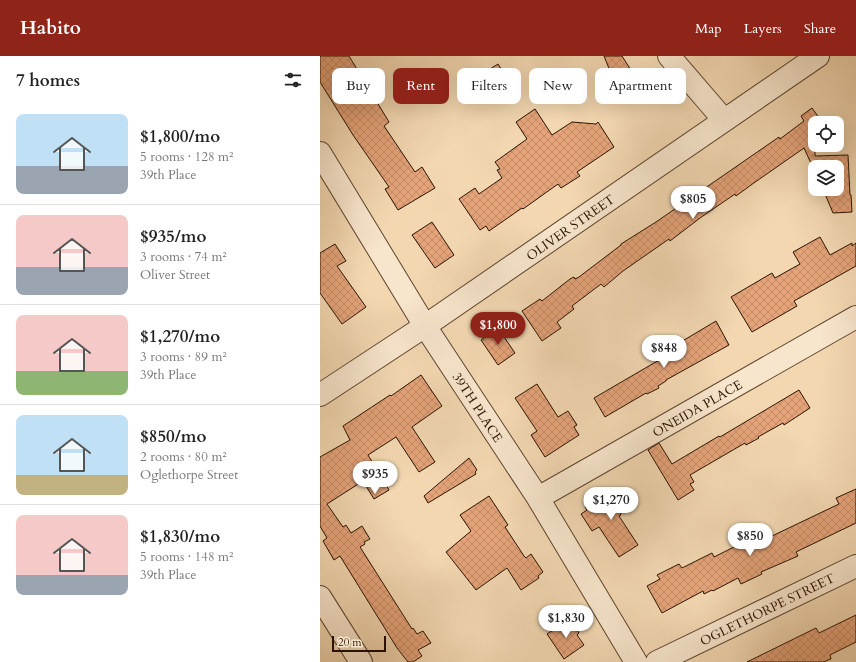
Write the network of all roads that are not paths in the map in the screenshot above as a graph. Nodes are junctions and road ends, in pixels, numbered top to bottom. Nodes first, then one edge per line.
1 (669, 56) edge
2 (818, 56) edge
3 (724, 120) junction
4 (320, 153) edge
5 (856, 317) edge
6 (425, 326) junction
7 (320, 395) edge
8 (538, 498) junction
9 (856, 566) edge
10 (320, 597) edge
11 (361, 662) edge
12 (636, 662) edge
13 (657, 662) edge

1 - 3 street
2 - 3 street, OLIVER STREET
3 - 6 street, OLIVER STREET
4 - 6 street, 39TH PLACE
5 - 8 street, ONEIDA PLACE
6 - 7 street, OLIVER STREET
6 - 8 street, 39TH PLACE
8 - 12 street, 39TH PLACE
9 - 13 street, OGLETHORPE STREET
10 - 11 street

